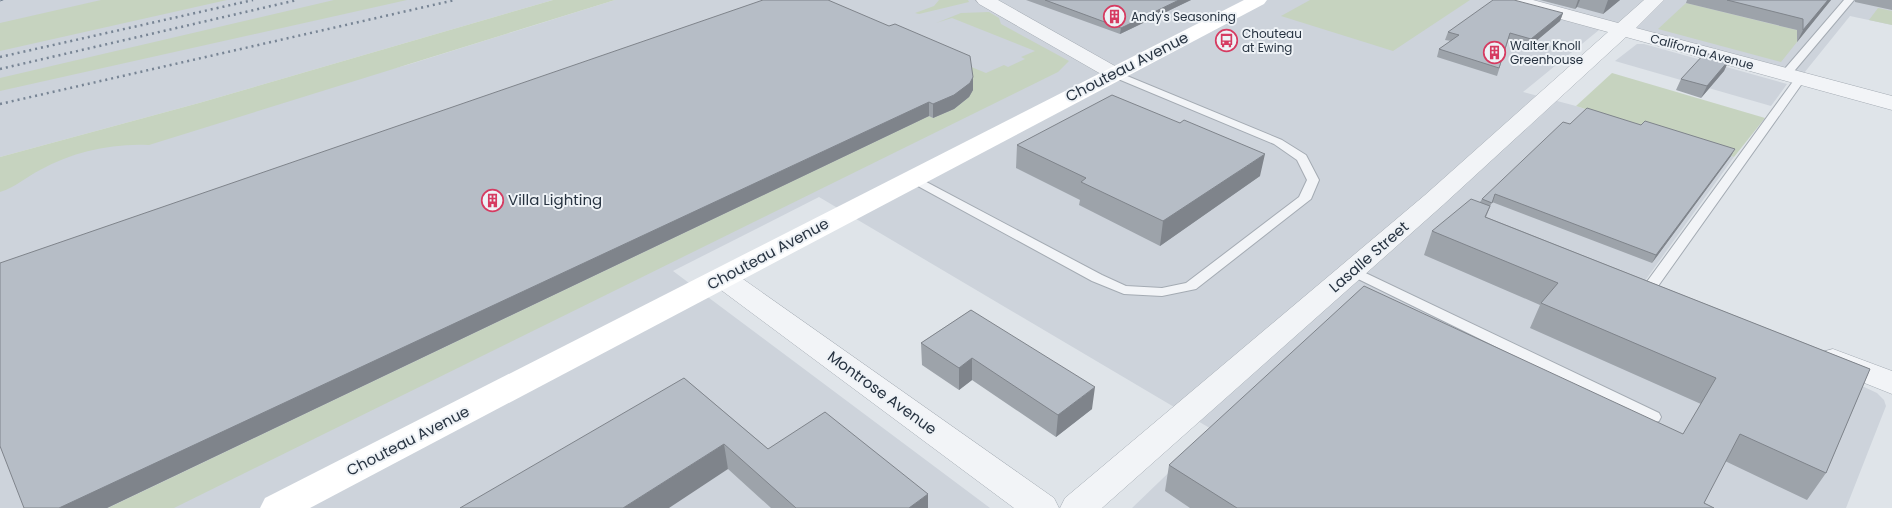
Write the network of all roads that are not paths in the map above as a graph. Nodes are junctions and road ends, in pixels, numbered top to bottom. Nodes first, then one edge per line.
1 (985, 0) edge
2 (1258, 0) edge
3 (1512, 0) edge
4 (1655, 0) edge
5 (1849, 0) edge
6 (1620, 30) junction
7 (1116, 74) junction
8 (1793, 76) junction
9 (1892, 103) edge
10 (912, 179) junction
11 (1353, 270) junction
12 (1624, 276) edge
13 (723, 278) junction
14 (1651, 286) junction
15 (1678, 297) edge
16 (1812, 351) edge
17 (1892, 383) edge
18 (1653, 417) dead end
19 (278, 508) edge
20 (1041, 508) edge
21 (1078, 508) edge

1 - 7 street
2 - 7 main road, Chouteau Avenue
3 - 6 street, California Avenue
4 - 6 street, Lasalle Street
5 - 8 lane
6 - 8 street, California Avenue
6 - 11 street, Lasalle Street
7 - 10 main road, Chouteau Avenue
7 - 10 lane
8 - 9 street, California Avenue
8 - 14 lane
10 - 13 main road, Chouteau Avenue
11 - 18 lane
11 - 21 street, Lasalle Street
12 - 14 street
13 - 19 main road, Chouteau Avenue
13 - 20 street, Montrose Avenue
14 - 15 street
16 - 17 street

